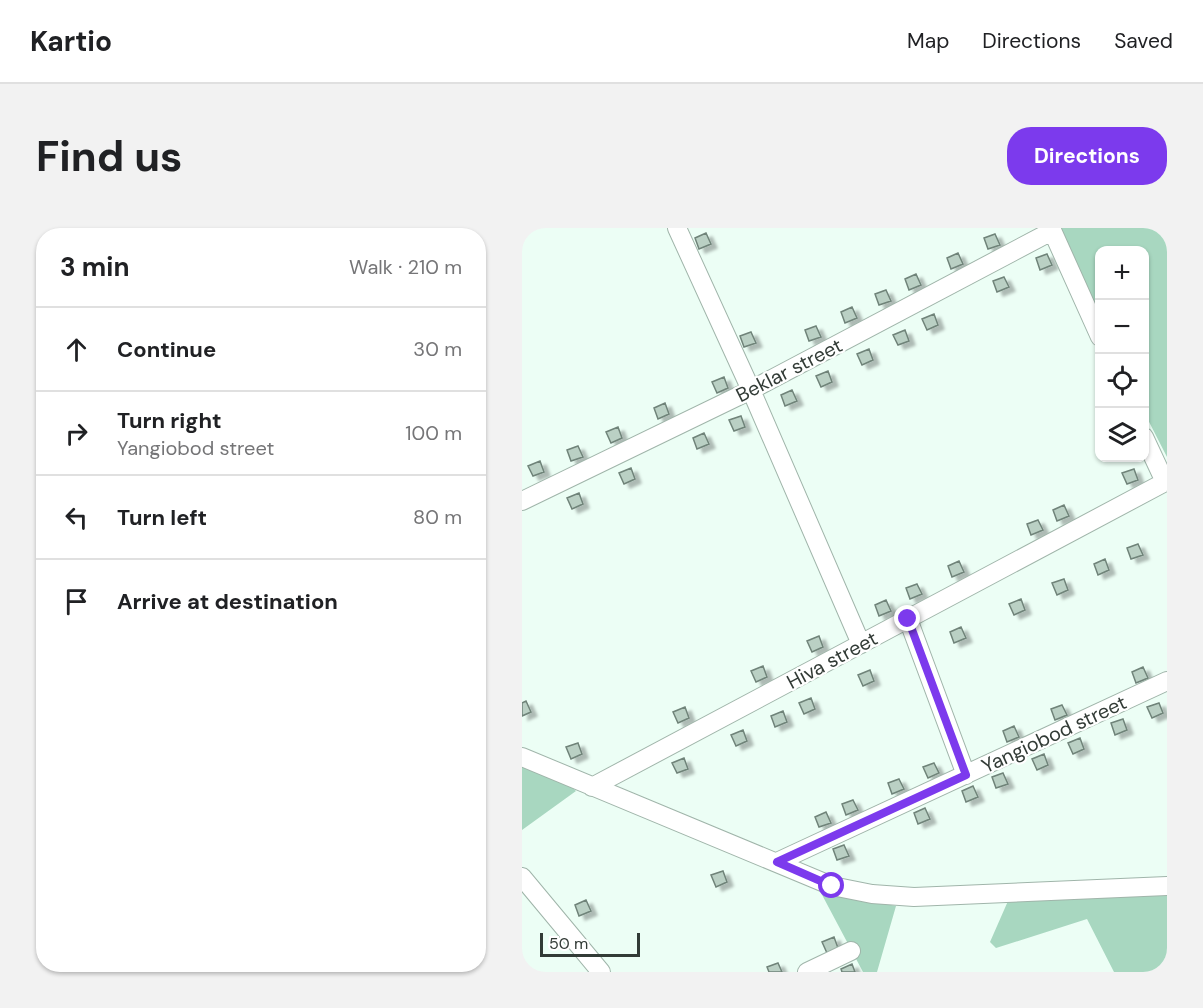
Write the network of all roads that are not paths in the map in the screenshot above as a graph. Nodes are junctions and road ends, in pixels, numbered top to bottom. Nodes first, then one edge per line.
1 (676, 228) edge
2 (1051, 230) edge
3 (1095, 326) edge
4 (751, 390) junction
5 (1149, 447) edge
6 (1166, 481) edge
7 (522, 501) edge
8 (908, 619) junction
9 (861, 644) junction
10 (1167, 681) edge
11 (522, 757) edge
12 (966, 775) junction
13 (591, 787) junction
14 (777, 862) junction
15 (522, 876) edge
16 (1167, 886) edge
17 (851, 951) dead end
18 (601, 972) edge
19 (807, 972) edge

1 - 4 street
2 - 3 street
2 - 4 street, Beklar street
4 - 7 street, Beklar street
4 - 9 street
5 - 6 street
6 - 8 street, Hiva street
8 - 9 street, Hiva street
8 - 12 street
9 - 13 street, Hiva street
10 - 12 street, Yangiobod street
11 - 13 street
12 - 14 street, Yangiobod street
13 - 14 street
14 - 16 street
15 - 18 street
17 - 19 street

